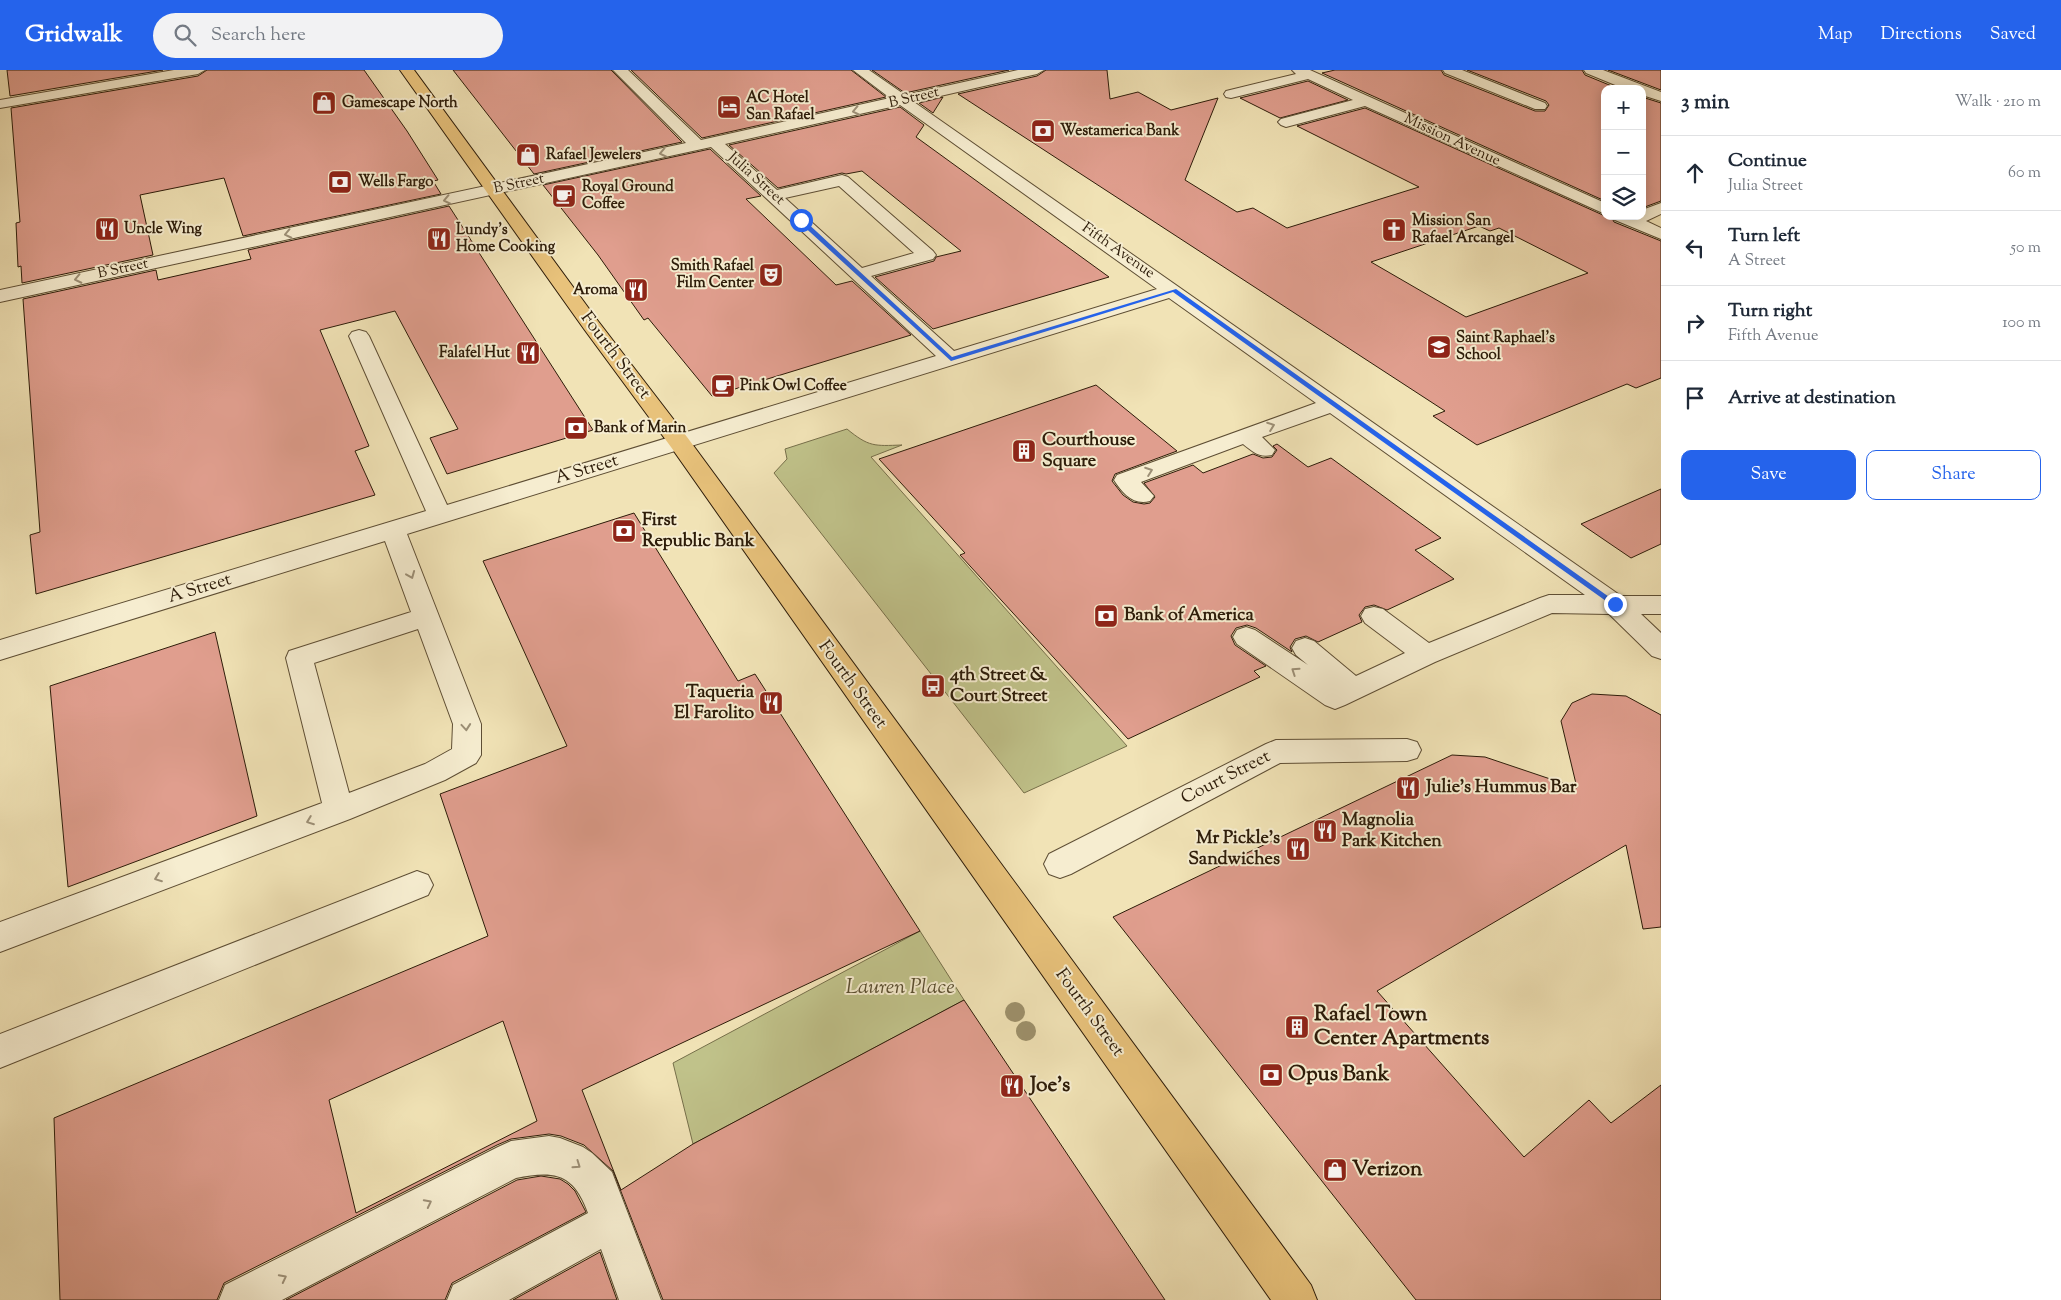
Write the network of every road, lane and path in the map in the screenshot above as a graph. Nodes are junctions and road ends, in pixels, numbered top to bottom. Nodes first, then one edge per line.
1 (198, 70) edge
2 (407, 70) edge
3 (620, 70) edge
4 (860, 70) edge
5 (1037, 70) edge
6 (1450, 70) edge
7 (1590, 70) edge
8 (1603, 70) edge
9 (179, 72) edge
10 (1304, 72) edge
11 (1617, 81) junction
12 (1628, 85) edge
13 (1646, 91) edge
14 (1231, 94) dead end
15 (1661, 97) edge
16 (904, 100) junction
17 (1366, 101) junction
18 (0, 104) edge
19 (1540, 106) dead end
20 (1286, 122) dead end
21 (706, 144) junction
22 (494, 189) junction
23 (774, 196) junction
24 (1601, 207) edge
25 (1661, 208) edge
26 (1646, 213) edge
27 (1629, 220) edge
28 (1661, 234) edge
29 (859, 274) junction
30 (1174, 290) junction
31 (0, 296) edge
32 (358, 336) dead end
33 (951, 359) junction
34 (1334, 404) junction
35 (1246, 435) junction
36 (679, 442) junction
37 (1264, 450) dead end
38 (1142, 496) dead end
39 (440, 515) junction
40 (393, 530) junction
41 (1615, 604) junction
42 (1661, 605) edge
43 (427, 616) junction
44 (1374, 616) dead end
45 (1246, 637) dead end
46 (1305, 648) dead end
47 (1661, 649) edge
48 (0, 650) edge
49 (1426, 655) junction
50 (1345, 694) junction
51 (1407, 750) dead end
52 (339, 810) junction
53 (1060, 864) dead end
54 (417, 885) dead end
55 (0, 937) edge
56 (0, 1051) edge
57 (612, 1222) junction
58 (240, 1300) edge
59 (468, 1300) edge
60 (640, 1300) edge
61 (1296, 1300) edge

1 - 9 street
2 - 22 main road, Fourth Street
3 - 21 street, Julia Street
4 - 16 street, Fifth Avenue
5 - 16 street, B Street
6 - 19 street
7 - 11 street
8 - 11 street
9 - 18 street
10 - 14 street
10 - 17 street, Mission Avenue
11 - 12 street
13 - 15 street
16 -> 21 street, B Street
16 - 30 street, Fifth Avenue
17 - 20 street
17 - 24 street, Mission Avenue
21 -> 22 street, B Street
21 - 23 street, Julia Street
22 -> 31 street, B Street
22 - 36 main road, Fourth Street
23 - 29 street, Julia Street
23 - 29 street
25 - 26 street
27 - 28 street
29 - 33 street, Julia Street
30 - 33 street, A Street
30 - 34 street, Fifth Avenue
32 - 39 street
33 - 36 street, A Street
35 -> 34 street
34 - 41 street, Fifth Avenue
35 - 37 street
38 -> 35 street
36 - 39 street, A Street
36 - 61 main road, Fourth Street
39 - 40 street, A Street
40 -> 43 street
40 - 48 street, A Street
41 - 42 street
41 - 47 street, Fifth Avenue
41 - 49 street
43 -> 52 street
43 - 52 street
44 - 49 street
50 -> 45 street
46 - 50 street
49 - 50 street
51 - 53 street, Court Street
52 -> 55 street
54 - 56 street
58 -> 57 street
57 - 59 street
57 - 60 street

